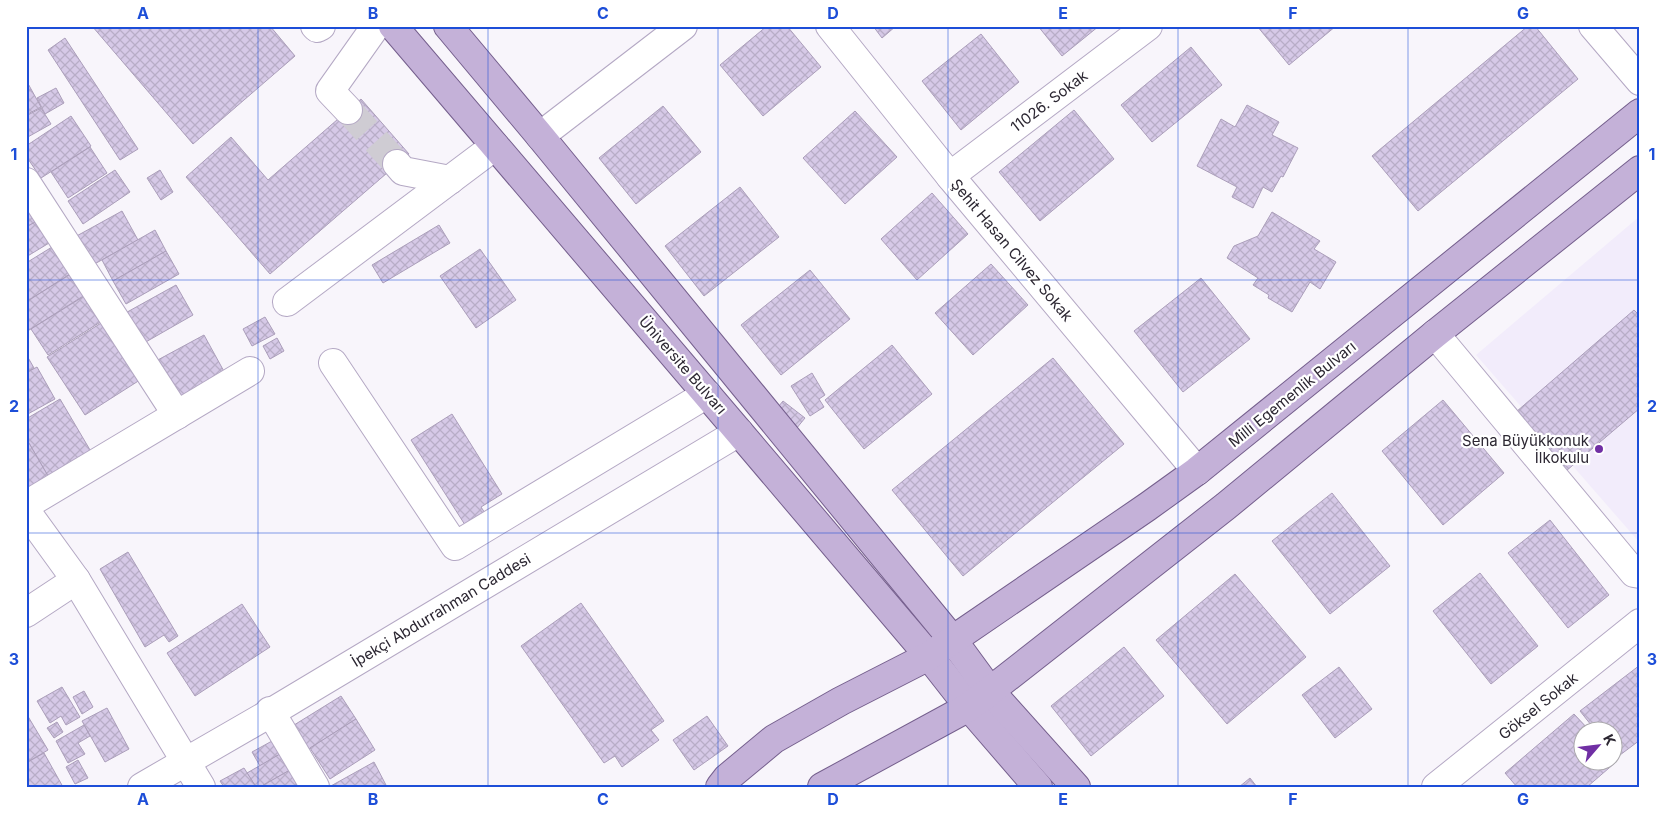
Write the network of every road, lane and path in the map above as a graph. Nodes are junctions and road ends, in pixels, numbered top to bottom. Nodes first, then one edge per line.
1 (315, 26) edge
2 (321, 26) edge
3 (376, 26) edge
4 (393, 26) edge
5 (448, 26) edge
6 (683, 26) edge
7 (830, 26) edge
8 (1148, 26) edge
9 (1593, 26) edge
10 (1640, 81) edge
11 (348, 110) tunnel mouth
12 (1640, 113) edge
13 (540, 136) junction
14 (495, 146) junction
15 (397, 164) tunnel mouth
16 (1640, 170) edge
17 (950, 176) junction
18 (450, 180) junction
19 (26, 182) edge
20 (287, 302) dead end
21 (1434, 334) junction
22 (333, 363) dead end
23 (250, 371) dead end
24 (707, 394) junction
25 (177, 415) junction
26 (739, 432) junction
27 (1197, 471) junction
28 (26, 505) edge
29 (26, 511) edge
30 (1640, 574) edge
31 (76, 580) junction
32 (26, 613) edge
33 (1640, 623) edge
34 (952, 639) junction
35 (930, 656) junction
36 (980, 699) junction
37 (270, 712) junction
38 (186, 760) junction
39 (1451, 783) edge
40 (142, 787) edge
41 (202, 787) edge
42 (315, 787) edge
43 (720, 787) edge
44 (822, 787) edge
45 (1038, 787) edge
46 (1076, 787) edge

1 - 2 street
3 - 11 street
4 - 14 main road, Üniversite Bulvarı
5 - 13 main road
6 - 13 street
7 - 17 street, Şehit Hasan Cilvez Sokak
8 - 17 street, 11026. Sokak
9 - 10 street
12 - 27 main road, Milli Egemenlik Bulvarı
13 - 34 main road
14 - 18 street
14 - 24 main road, Üniversite Bulvarı
15 - 18 street
16 - 21 main road
17 - 27 street, Şehit Hasan Cilvez Sokak
18 - 20 street
19 - 25 street
21 - 30 street
21 - 36 main road
22 - 24 street
23 - 25 street
24 - 26 main road, Üniversite Bulvarı
25 - 28 street
26 - 35 main road, Üniversite Bulvarı
26 - 37 street, İpekçi Abdurrahman Caddesi
27 - 34 main road, Milli Egemenlik Bulvarı
29 - 31 street
31 - 32 street
31 - 38 street
33 - 39 street, Göksel Sokak
34 - 35 main road, Milli Egemenlik Bulvarı
34 - 36 main road
35 - 36 main road, Üniversite Bulvarı
35 - 43 main road, Milli Egemenlik Bulvarı
36 - 44 main road
36 - 45 main road
36 - 46 main road
37 - 38 street, İpekçi Abdurrahman Caddesi
37 - 42 street
38 - 40 street, İpekçi Abdurrahman Caddesi
38 - 41 street

